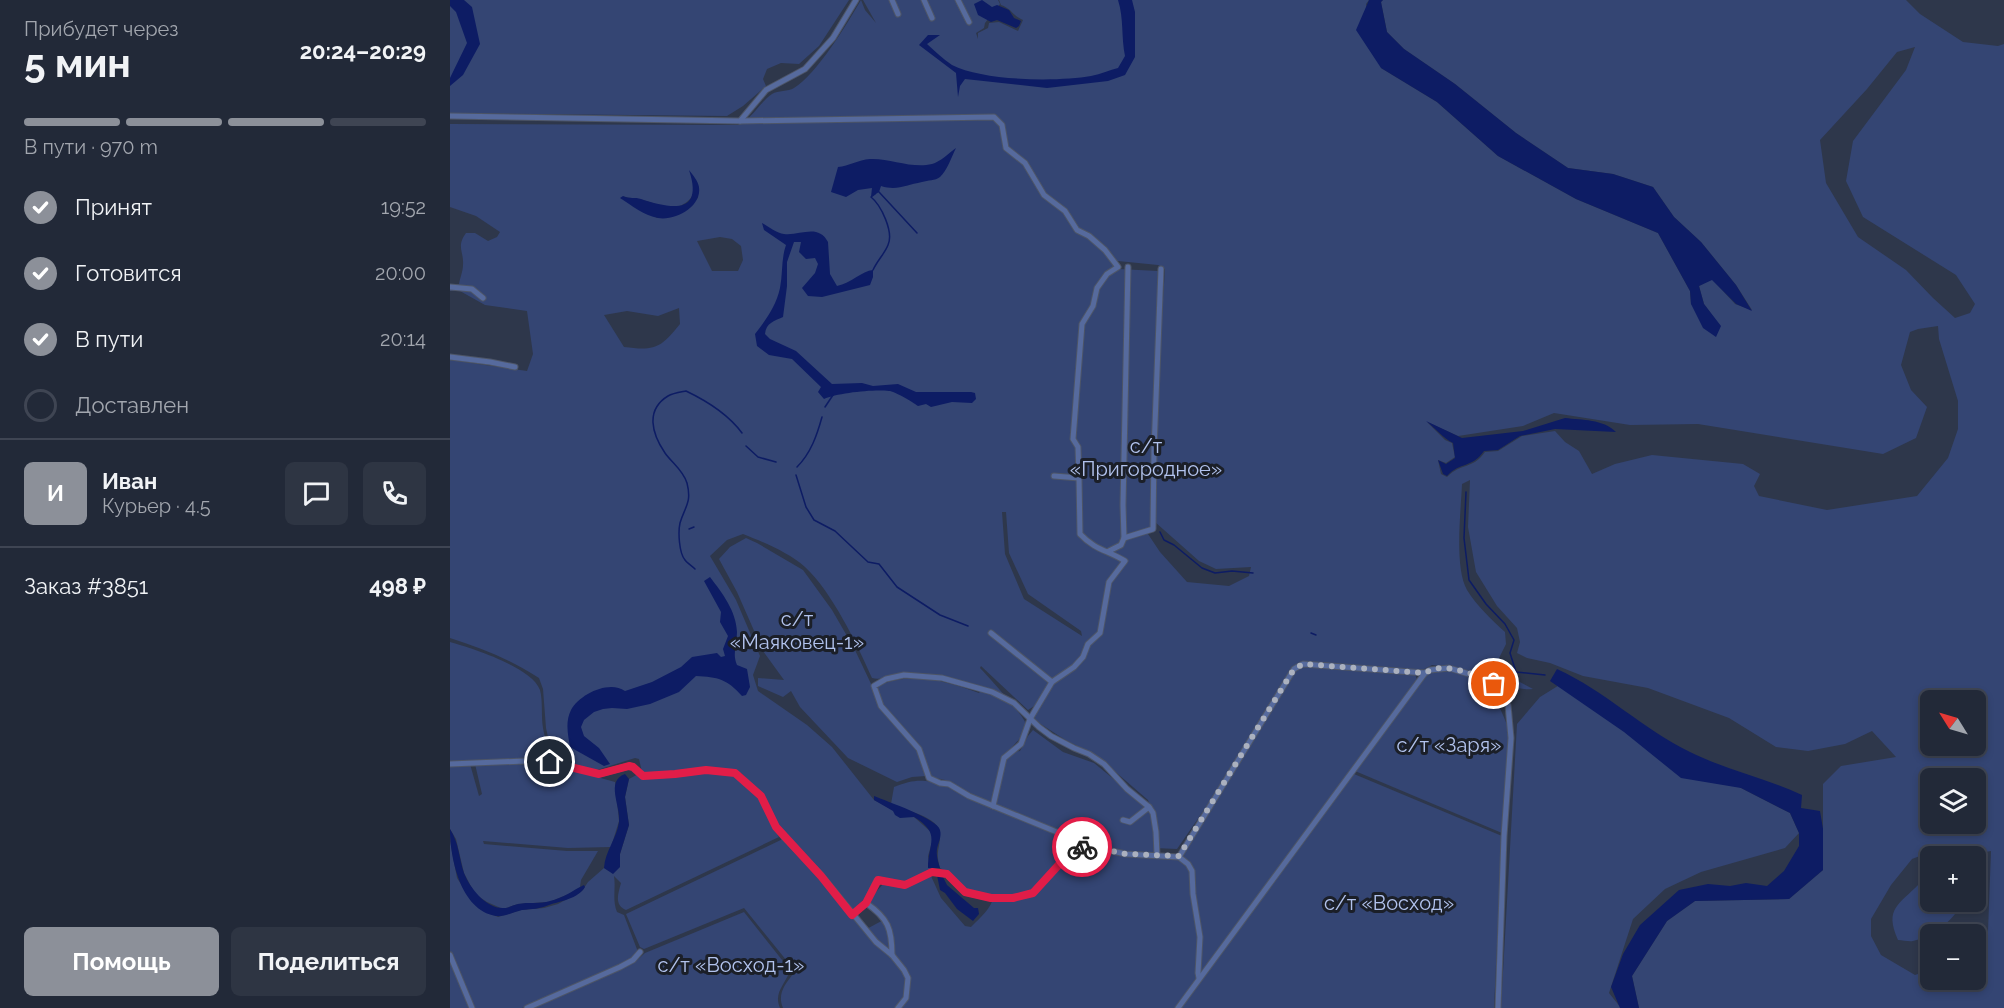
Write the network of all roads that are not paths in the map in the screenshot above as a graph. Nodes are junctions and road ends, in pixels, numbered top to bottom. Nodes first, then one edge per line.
1 (856, 0) edge
2 (892, 0) edge
3 (924, 0) edge
4 (958, 0) edge
5 (898, 14) dead end
6 (932, 18) dead end
7 (969, 22) dead end
8 (450, 116) edge
9 (740, 121) junction
10 (1128, 267) dead end
11 (1161, 269) dead end
12 (450, 287) edge
13 (483, 298) dead end
14 (450, 357) edge
15 (515, 368) dead end
16 (1054, 476) dead end
17 (1079, 478) junction
18 (1124, 538) junction
19 (1109, 551) junction
20 (991, 633) dead end
21 (1425, 673) junction
22 (1052, 682) junction
23 (1030, 719) junction
24 (450, 764) edge
25 (993, 806) junction
26 (1149, 807) junction
27 (1123, 820) dead end
28 (1075, 847) junction
29 (1157, 855) junction
30 (1179, 856) junction
31 (866, 903) junction
32 (852, 915) junction
33 (640, 952) dead end
34 (450, 955) edge
35 (892, 955) junction
36 (1199, 978) junction
37 (472, 1008) edge
38 (527, 1008) edge
39 (898, 1008) edge
40 (1178, 1008) edge
41 (1498, 1008) edge

1 - 9 street
2 - 5 street
3 - 6 street
4 - 7 street
8 - 9 street
9 - 17 street
10 - 18 street
11 - 18 street
12 - 13 street
14 - 15 street
16 - 17 street
17 - 19 street
18 - 19 street
19 - 22 street
20 - 22 street
21 - 30 street
21 - 36 street
21 - 41 street
22 - 23 street
23 - 25 street
23 - 25 street
23 - 26 street
24 - 32 street
25 - 28 street
26 - 27 street
26 - 29 street
28 - 29 street
28 - 31 street
29 - 30 street
30 - 36 street
31 - 32 street
31 - 35 street
32 - 35 street
33 - 38 street
34 - 37 street
35 - 39 street
36 - 40 street

